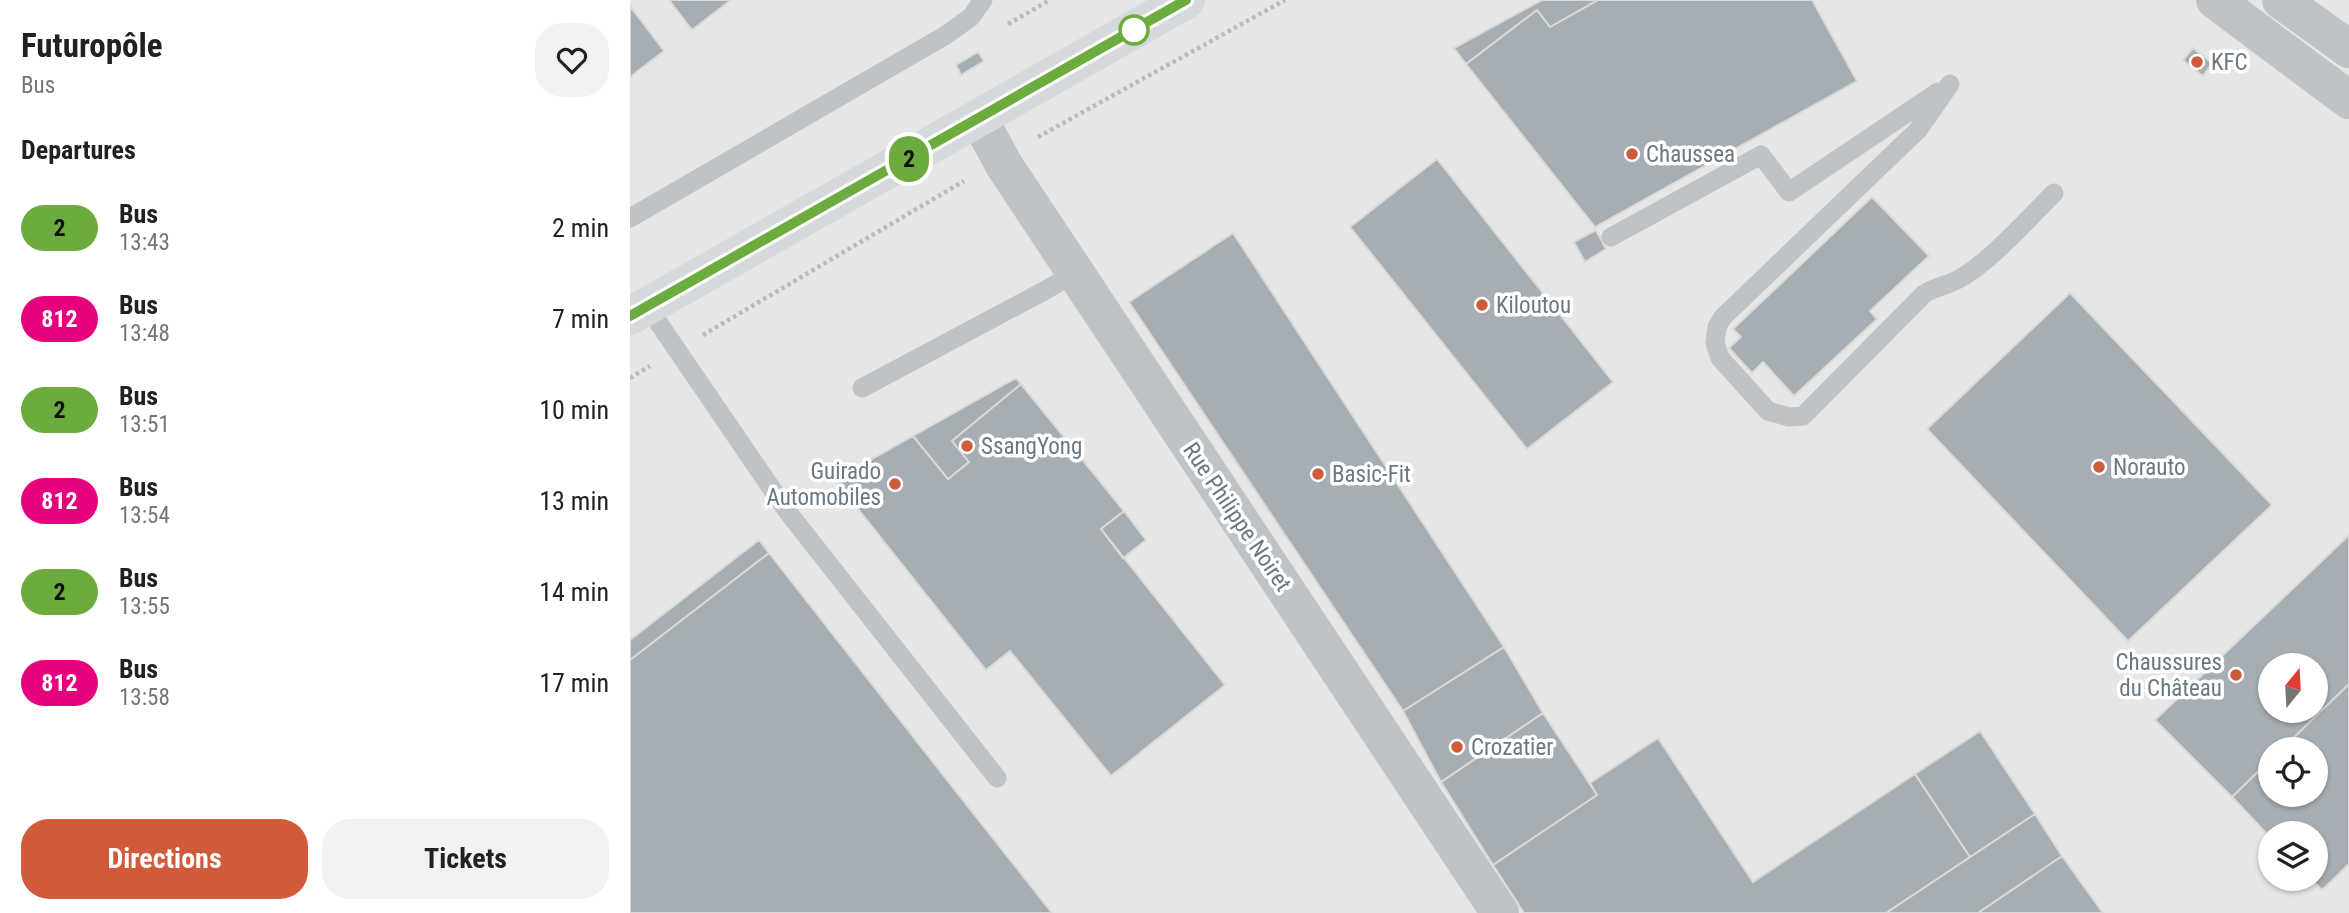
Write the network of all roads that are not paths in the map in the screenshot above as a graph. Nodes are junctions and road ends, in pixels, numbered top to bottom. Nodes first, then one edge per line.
1 (983, 0) edge
2 (1186, 0) edge
3 (2215, 0) edge
4 (2281, 0) edge
5 (2349, 49) edge
6 (2349, 100) edge
7 (979, 119) junction
8 (2054, 193) dead end
9 (630, 218) edge
10 (1611, 237) dead end
11 (1074, 272) junction
12 (639, 311) edge
13 (862, 388) dead end
14 (997, 778) dead end
15 (1500, 913) edge

1 - 9 lane
2 - 7 main road
3 - 6 street
4 - 5 street
7 - 11 street, Rue Philippe Noiret
7 - 12 main road
8 - 10 lane
11 - 13 lane
11 - 15 street, Rue Philippe Noiret
12 - 14 lane

